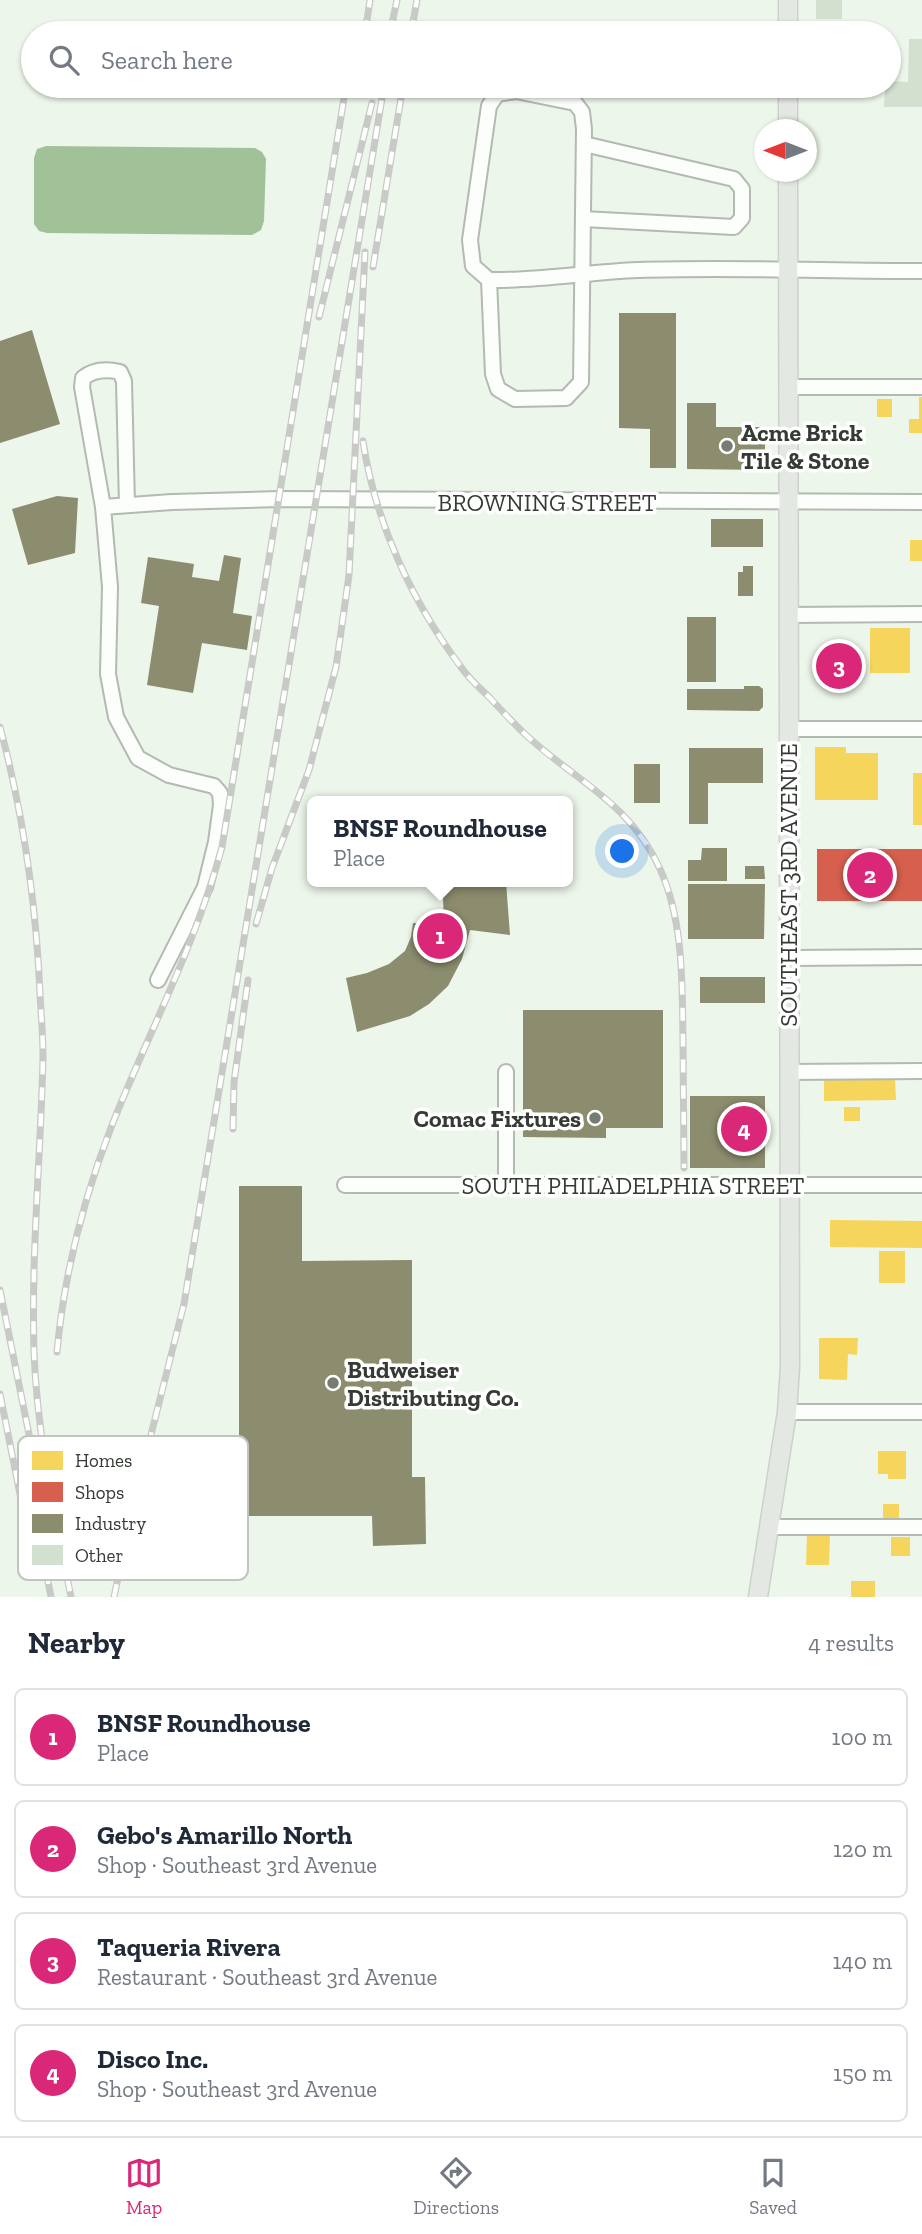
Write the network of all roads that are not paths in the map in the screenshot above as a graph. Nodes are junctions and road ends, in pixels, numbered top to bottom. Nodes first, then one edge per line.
1 (788, 0) edge
2 (788, 21) edge
3 (494, 98) edge
4 (552, 98) edge
5 (788, 98) edge
6 (788, 119) edge
7 (584, 144) junction
8 (788, 182) edge
9 (583, 219) junction
10 (788, 271) junction
11 (922, 271) edge
12 (582, 276) junction
13 (489, 280) junction
14 (788, 387) junction
15 (922, 387) edge
16 (922, 502) edge
17 (789, 503) junction
18 (127, 505) junction
19 (103, 507) junction
20 (922, 614) edge
21 (788, 615) junction
22 (789, 729) junction
23 (922, 729) edge
24 (922, 957) edge
25 (788, 958) junction
26 (158, 980) dead end
27 (922, 1071) edge
28 (506, 1072) dead end
29 (789, 1072) junction
30 (506, 1184) junction
31 (345, 1185) dead end
32 (789, 1185) junction
33 (922, 1185) edge
34 (787, 1412) junction
35 (922, 1412) edge
36 (769, 1527) junction
37 (922, 1527) edge
38 (758, 1597) edge

1 - 2 main road
3 - 13 street
4 - 7 street
5 - 6 main road
7 - 9 street
7 - 9 street
8 - 10 main road, SOUTHEAST 3RD AVENUE
9 - 12 street
10 - 11 street
10 - 12 street
10 - 14 main road, SOUTHEAST 3RD AVENUE
12 - 13 street
12 - 13 street
14 - 15 street
14 - 17 main road, SOUTHEAST 3RD AVENUE
16 - 17 street, BROWNING STREET
17 - 18 street, BROWNING STREET
17 - 21 main road, SOUTHEAST 3RD AVENUE
18 - 19 street, BROWNING STREET
18 - 19 street
19 - 26 street
20 - 21 street
21 - 22 main road, SOUTHEAST 3RD AVENUE
22 - 23 street
22 - 25 main road, SOUTHEAST 3RD AVENUE
24 - 25 street
25 - 29 main road, SOUTHEAST 3RD AVENUE
27 - 29 street
28 - 30 street
29 - 32 main road, SOUTHEAST 3RD AVENUE
30 - 31 street, SOUTH PHILADELPHIA STREET
30 - 32 street, SOUTH PHILADELPHIA STREET
32 - 33 street, SOUTH PHILADELPHIA STREET
32 - 34 main road, SOUTHEAST 3RD AVENUE
34 - 35 street
34 - 36 main road, SOUTHEAST 3RD AVENUE
36 - 37 street
36 - 38 main road, SOUTHEAST 3RD AVENUE

